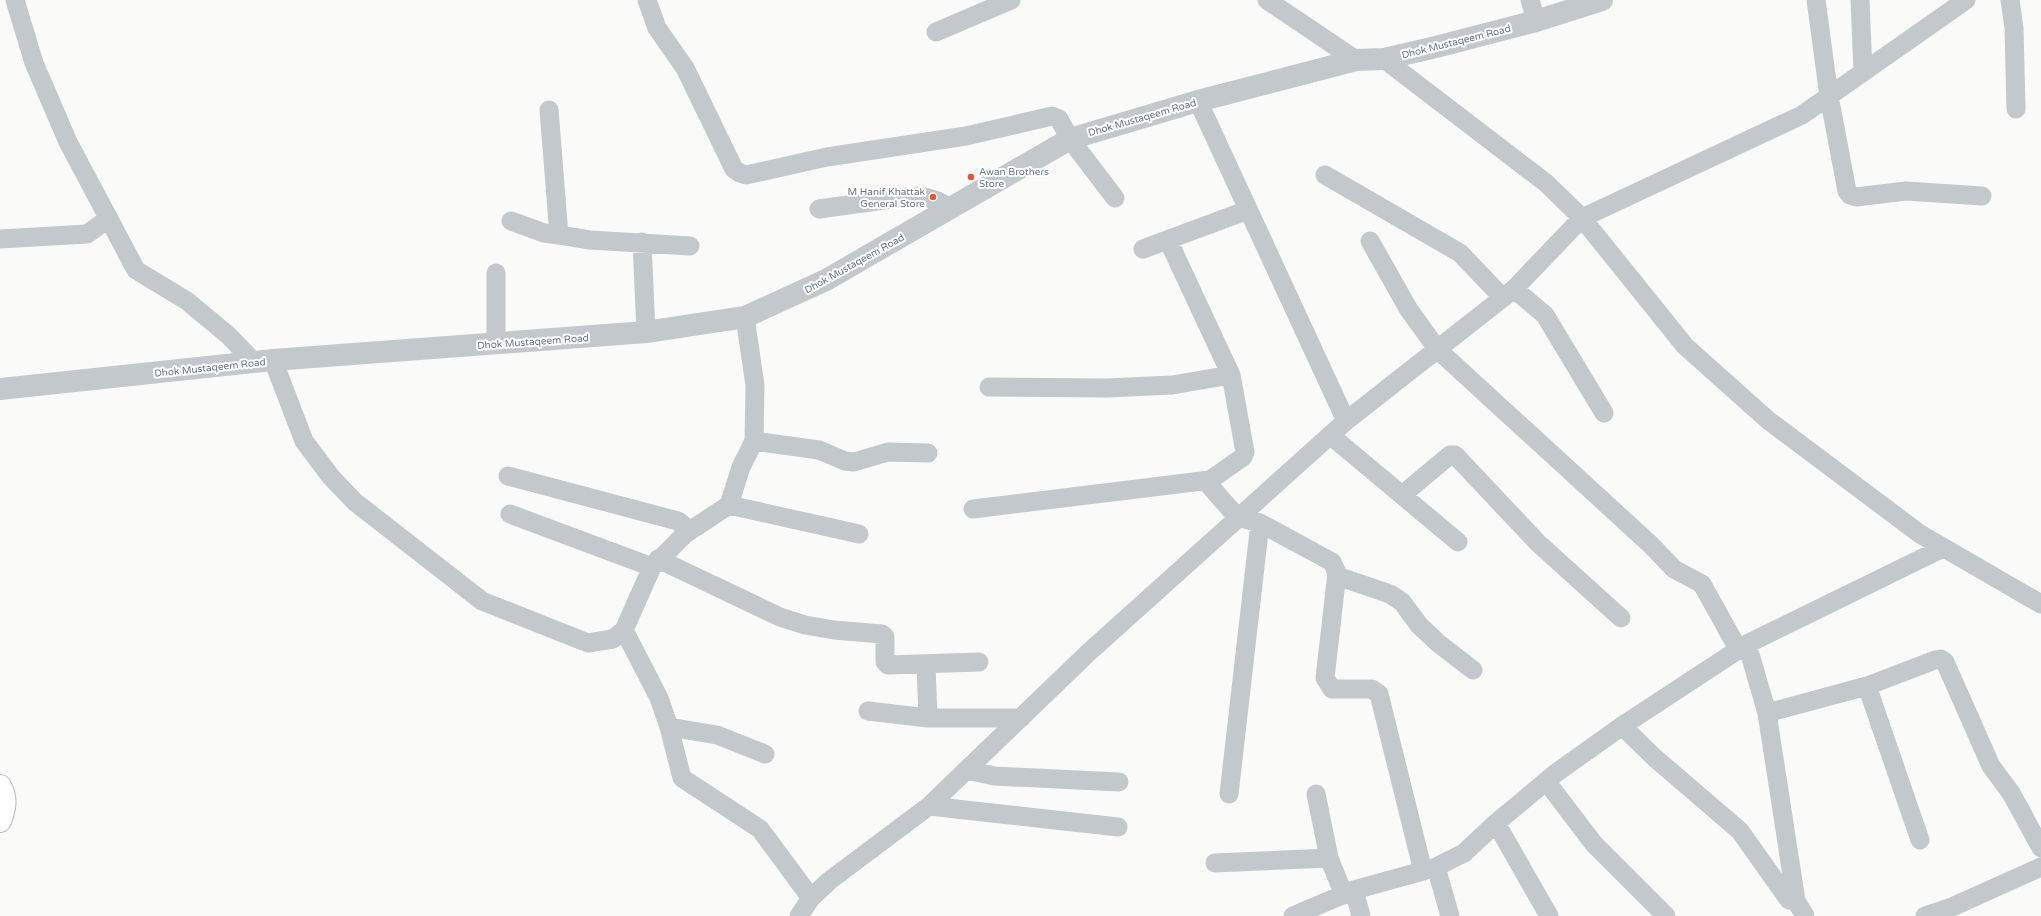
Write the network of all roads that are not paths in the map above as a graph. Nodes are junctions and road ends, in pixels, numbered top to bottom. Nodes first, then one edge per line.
1 (15, 0) edge
2 (647, 0) edge
3 (1011, 0) edge
4 (1267, 0) edge
5 (1530, 0) edge
6 (1602, 0) edge
7 (1816, 0) edge
8 (1860, 0) edge
9 (1966, 0) edge
10 (2010, 0) edge
11 (1536, 21) junction
12 (936, 32) dead end
13 (1384, 59) junction
14 (1356, 60) junction
15 (1863, 72) junction
16 (1829, 96) junction
17 (1198, 101) junction
18 (2016, 109) dead end
19 (549, 110) dead end
20 (1070, 139) junction
21 (1325, 175) dead end
22 (1982, 196) dead end
23 (1115, 198) dead end
24 (819, 208) dead end
25 (951, 208) junction
26 (1248, 210) junction
27 (1582, 218) junction
28 (108, 219) junction
29 (511, 221) dead end
30 (559, 235) junction
31 (0, 239) edge
32 (1168, 240) junction
33 (1370, 241) dead end
34 (642, 242) junction
35 (690, 246) dead end
36 (1143, 249) dead end
37 (496, 273) dead end
38 (1508, 293) junction
39 (744, 317) junction
40 (646, 332) junction
41 (496, 344) junction
42 (1438, 350) junction
43 (264, 361) junction
44 (1231, 375) junction
45 (989, 387) dead end
46 (0, 389) edge
47 (1604, 413) dead end
48 (1346, 421) junction
49 (1330, 435) junction
50 (754, 441) junction
51 (928, 453) dead end
52 (508, 476) dead end
53 (1210, 480) junction
54 (1402, 495) junction
55 (729, 505) junction
56 (973, 509) dead end
57 (510, 514) dead end
58 (1237, 517) junction
59 (1260, 523) junction
60 (685, 534) junction
61 (859, 534) dead end
62 (1458, 542) dead end
63 (1943, 548) junction
64 (655, 563) junction
65 (1337, 576) junction
66 (2041, 604) edge
67 (1621, 618) dead end
68 (624, 630) junction
69 (1743, 647) junction
70 (979, 662) dead end
71 (926, 664) junction
72 (1473, 670) dead end
73 (1867, 686) junction
74 (868, 711) dead end
75 (1767, 713) junction
76 (928, 718) junction
77 (1021, 718) junction
78 (669, 726) junction
79 (1622, 726) junction
80 (765, 754) dead end
81 (967, 770) junction
82 (1546, 781) junction
83 (1119, 782) dead end
84 (0, 786) edge
85 (1229, 794) dead end
86 (1316, 794) dead end
87 (929, 806) junction
88 (0, 821) edge
89 (1496, 823) junction
90 (1118, 826) dead end
91 (1920, 840) dead end
92 (2041, 848) edge
93 (1329, 858) junction
94 (1215, 863) dead end
95 (2041, 867) edge
96 (1430, 869) junction
97 (1349, 893) junction
98 (811, 898) junction
99 (1800, 908) edge
100 (799, 916) edge
101 (1293, 916) edge
102 (1361, 916) edge
103 (1450, 916) edge
104 (1549, 916) edge
105 (1666, 916) edge
106 (1925, 916) edge

1 - 28 street
2 - 20 street
3 - 12 street
4 - 14 street
5 - 11 street
6 - 11 street, Dhok Mustaqeem Road
7 - 16 street
8 - 15 street
9 - 15 street
10 - 18 street
11 - 13 street, Dhok Mustaqeem Road
13 - 14 street, Dhok Mustaqeem Road
13 - 27 street
14 - 17 street, Dhok Mustaqeem Road
15 - 16 street
16 - 22 street
16 - 27 street
17 - 20 street, Dhok Mustaqeem Road
17 - 26 street
19 - 30 street
20 - 23 street
20 - 25 street, Dhok Mustaqeem Road
21 - 38 street
24 - 25 street
25 - 39 street, Dhok Mustaqeem Road
26 - 32 street
26 - 48 street
27 - 38 street
27 - 63 street
28 - 31 street
28 - 43 street
29 - 30 street
30 - 34 street
32 - 36 street
32 - 44 street
33 - 42 street
34 - 35 street
34 - 40 street
37 - 41 street
38 - 42 street
38 - 47 street
39 - 40 street, Dhok Mustaqeem Road
39 - 50 street
40 - 41 street, Dhok Mustaqeem Road
41 - 43 street, Dhok Mustaqeem Road
42 - 48 street
42 - 69 street
43 - 46 street, Dhok Mustaqeem Road
43 - 68 street
44 - 45 street
44 - 53 street
48 - 49 street
49 - 54 street
49 - 58 street
50 - 51 street
50 - 55 street
52 - 60 street
53 - 56 street
53 - 58 street
54 - 62 street
54 - 67 street
55 - 60 street
55 - 61 street
57 - 64 street
58 - 59 street
58 - 77 street
59 - 65 street
59 - 85 street
60 - 64 street
63 - 66 street
63 - 69 street
64 - 68 street
64 - 71 street
65 - 72 street
65 - 96 street
68 - 78 street
69 - 75 street
69 - 79 street
70 - 71 street
71 - 76 street
73 - 75 street
73 - 91 street
73 - 92 street
74 - 76 street
75 - 99 street
76 - 77 street
77 - 81 street
78 - 80 street
78 - 98 street
79 - 82 street
79 - 99 street
81 - 83 street
81 - 87 street
82 - 89 street
82 - 105 street
84 - 88 main road
86 - 93 street
87 - 90 street
87 - 98 street
89 - 96 street
89 - 104 street
93 - 94 street
93 - 97 street
95 - 106 street
96 - 97 street
96 - 103 street
97 - 101 street
97 - 102 street
98 - 100 street

